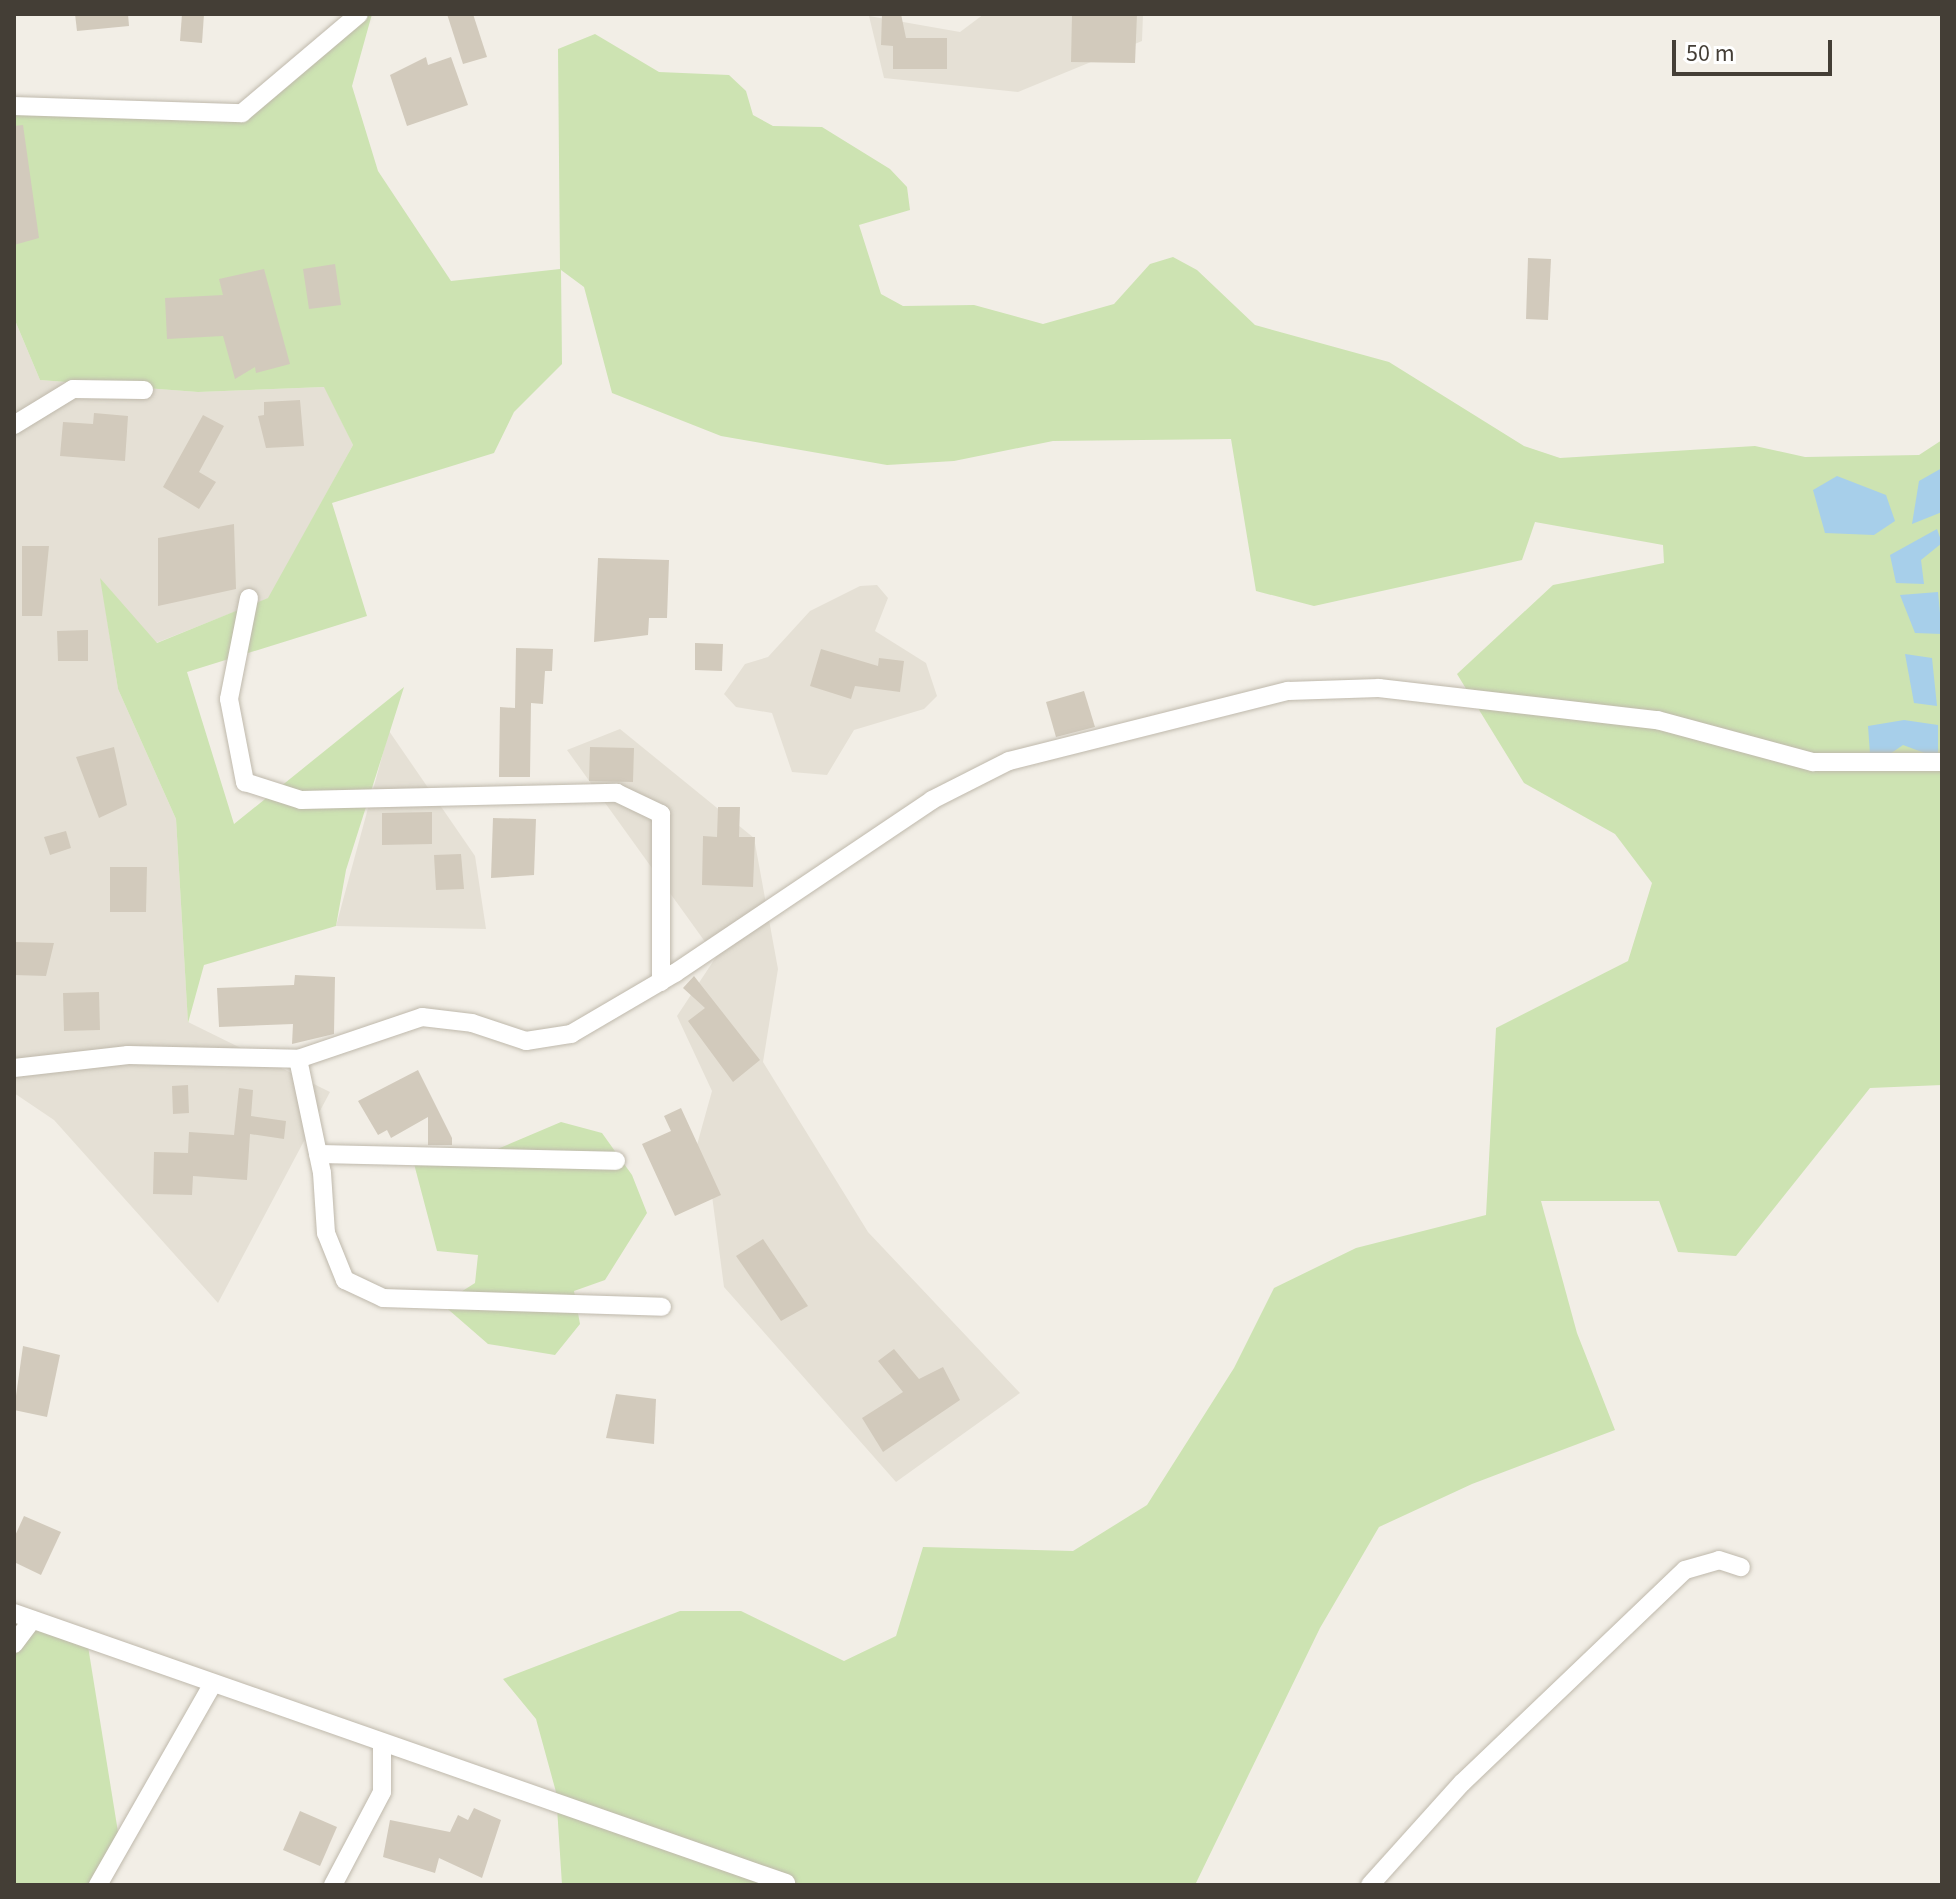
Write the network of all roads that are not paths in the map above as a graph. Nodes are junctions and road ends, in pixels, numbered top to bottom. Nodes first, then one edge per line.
1 (359, 14) edge
2 (14, 106) edge
3 (144, 390) dead end
4 (14, 425) edge
5 (249, 598) dead end
6 (1942, 762) edge
7 (661, 982) junction
8 (298, 1059) junction
9 (14, 1068) edge
10 (318, 1154) junction
11 (616, 1161) dead end
12 (662, 1307) dead end
13 (1741, 1567) dead end
14 (14, 1613) edge
15 (32, 1620) junction
16 (14, 1644) edge
17 (212, 1685) junction
18 (382, 1743) junction
19 (786, 1883) edge
20 (98, 1885) edge
21 (333, 1885) edge
22 (1370, 1885) edge

1 - 2 street
3 - 4 street
5 - 7 street
6 - 7 street
7 - 8 street
8 - 9 street
8 - 10 street
10 - 11 street
10 - 12 street
13 - 22 street
14 - 15 street
15 - 16 street
15 - 17 street
17 - 18 street
17 - 20 street
18 - 19 street
18 - 21 street

